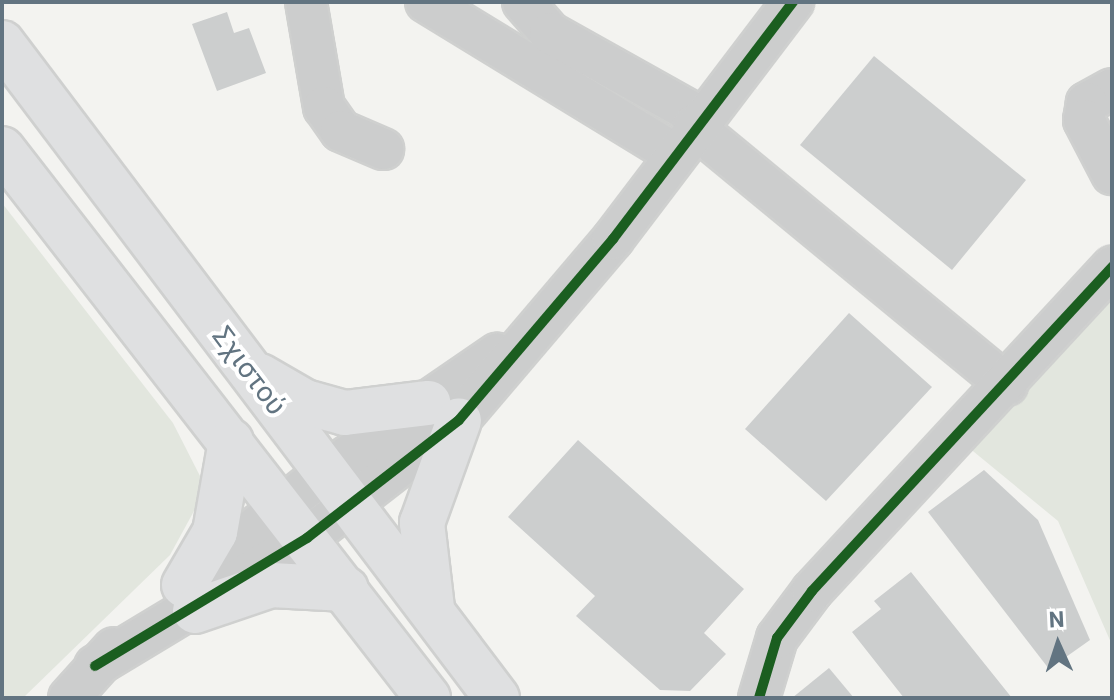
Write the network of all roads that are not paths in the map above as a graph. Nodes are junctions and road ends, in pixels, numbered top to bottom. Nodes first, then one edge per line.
1 (306, 2) edge
2 (426, 2) edge
3 (523, 2) edge
4 (793, 2) edge
5 (2, 43) edge
6 (1112, 89) edge
7 (689, 132) junction
8 (2, 149) edge
9 (383, 149) dead end
10 (1112, 174) edge
11 (1112, 267) edge
12 (246, 367) junction
13 (1007, 385) junction
14 (444, 412) junction
15 (231, 441) junction
16 (338, 488) junction
17 (294, 521) junction
18 (346, 589) junction
19 (190, 598) junction
20 (433, 614) junction
21 (69, 698) edge
22 (428, 698) edge
23 (497, 698) edge
24 (759, 698) edge

1 - 9 street
2 - 7 street
3 - 7 street
4 - 7 street
5 - 12 main road, Σχιστού
6 - 10 street
7 - 13 street
7 - 14 street
8 - 15 main road, Σχιστού
11 - 13 street
12 - 14 main road
12 - 16 main road, Σχιστού
13 - 24 street
14 - 16 street
14 - 20 main road
15 - 17 main road, Σχιστού
15 - 19 main road
16 - 17 street
16 - 20 main road, Σχιστού
17 - 18 main road, Σχιστού
17 - 19 street
18 - 19 main road
18 - 22 main road, Σχιστού
19 - 21 street
20 - 23 main road, Σχιστού

